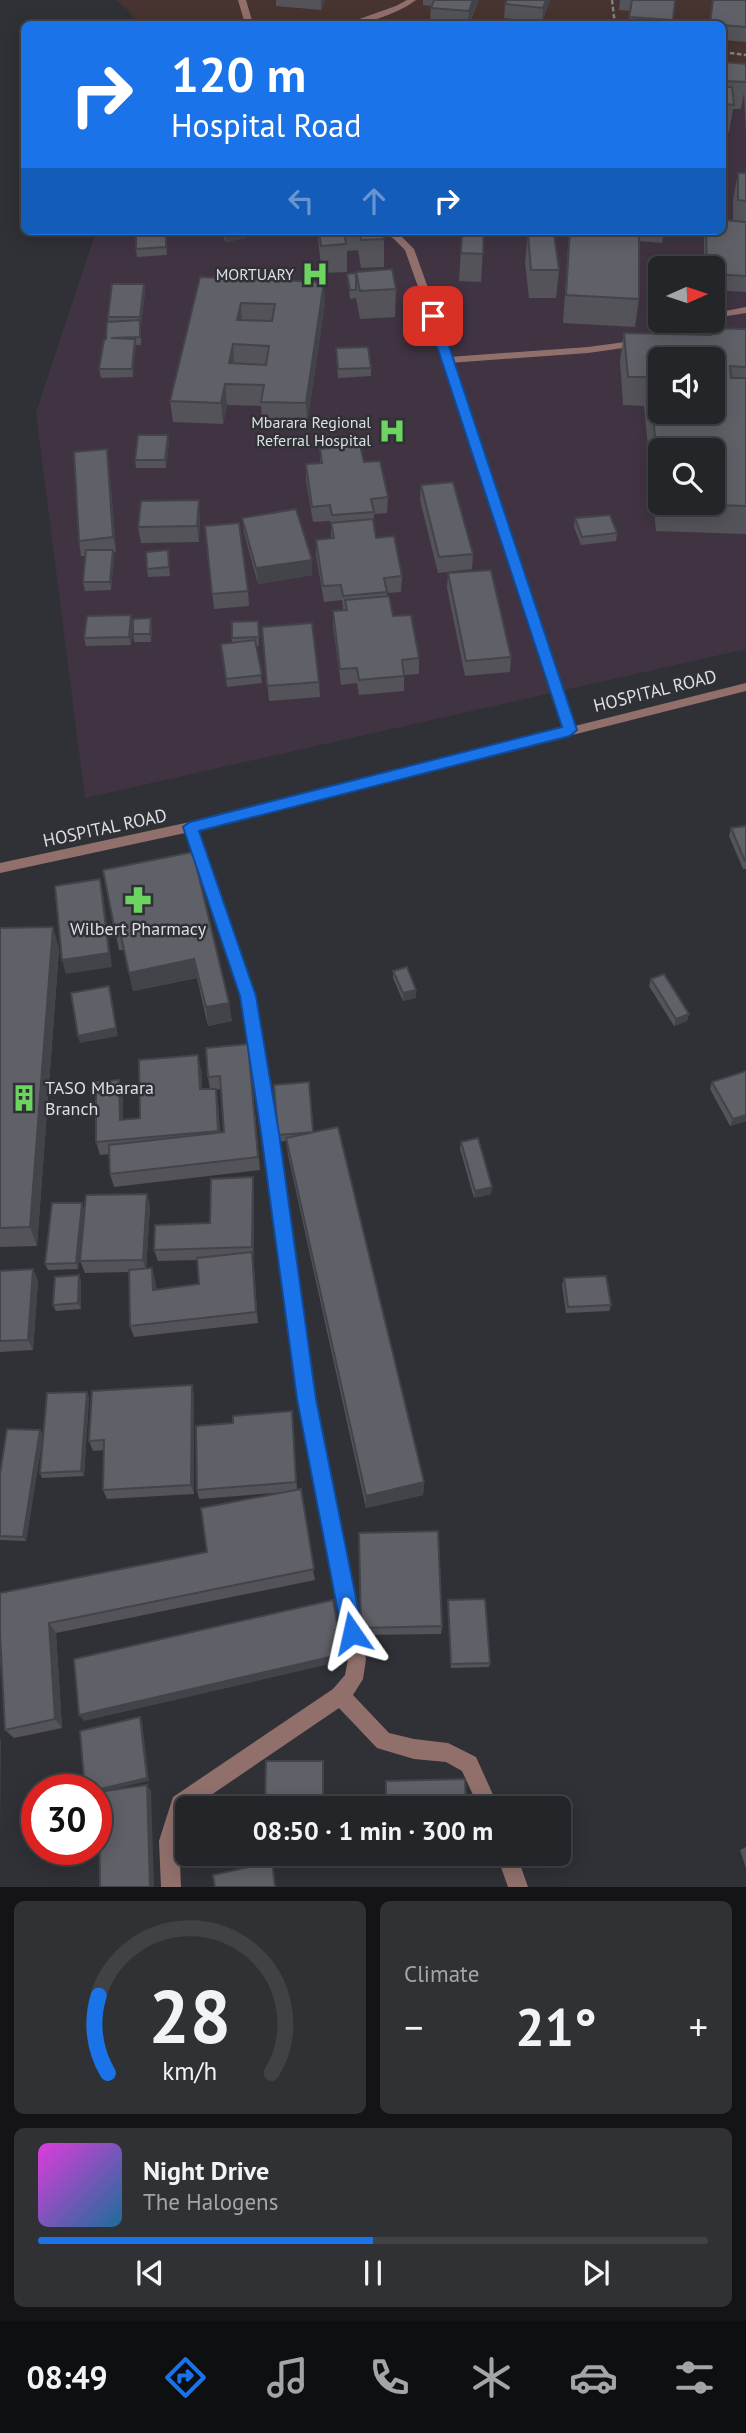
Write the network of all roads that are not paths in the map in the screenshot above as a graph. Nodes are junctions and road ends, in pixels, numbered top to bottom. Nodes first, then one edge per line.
1 (242, 0) edge
2 (412, 0) edge
3 (248, 21) edge
4 (358, 21) edge
5 (393, 235) edge
6 (746, 310) edge
7 (665, 340) edge
8 (652, 341) edge
9 (449, 360) junction
10 (746, 687) edge
11 (570, 730) junction
12 (190, 827) junction
13 (0, 868) edge
14 (340, 1696) junction
15 (484, 1796) edge
16 (511, 1866) edge
17 (171, 1887) edge
18 (518, 1887) edge

1 - 3 street
2 - 4 street
5 - 9 street
6 - 7 street
8 - 9 street
9 - 11 street
10 - 11 street, HOSPITAL ROAD
11 - 12 street, HOSPITAL ROAD
12 - 13 street, HOSPITAL ROAD
12 - 14 street
14 - 15 street
14 - 17 street
16 - 18 street

